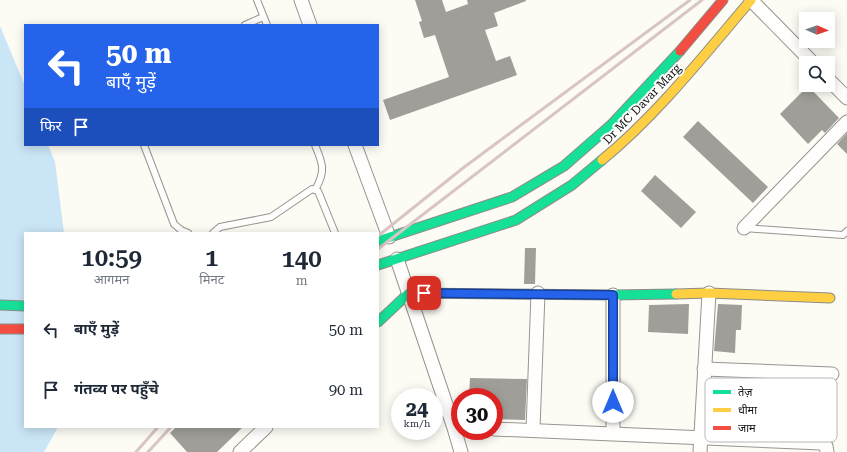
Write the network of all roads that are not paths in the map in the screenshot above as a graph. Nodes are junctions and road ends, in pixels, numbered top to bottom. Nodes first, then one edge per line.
1 (257, 0) edge
2 (301, 0) edge
3 (723, 0) edge
4 (751, 0) edge
5 (263, 17) junction
6 (247, 24) edge
7 (266, 24) edge
8 (310, 24) edge
9 (806, 56) edge
10 (835, 86) edge
11 (847, 98) edge
12 (847, 122) edge
13 (144, 146) edge
14 (315, 146) edge
15 (355, 146) edge
16 (315, 190) junction
17 (744, 228) joint
18 (847, 231) edge
19 (186, 232) edge
20 (214, 232) edge
21 (335, 232) edge
22 (383, 239) edge
23 (397, 259) junction
24 (379, 264) edge
25 (409, 293) junction
26 (538, 293) junction
27 (708, 293) junction
28 (613, 295) junction
29 (830, 298) dead end
30 (0, 305) edge
31 (24, 306) edge
32 (379, 321) edge
33 (0, 329) edge
34 (24, 329) edge
35 (704, 369) junction
36 (832, 374) dead end
37 (451, 411) edge
38 (265, 428) edge
39 (503, 429) edge
40 (533, 429) junction
41 (613, 433) junction
42 (700, 436) junction
43 (705, 436) edge
44 (459, 440) edge
45 (804, 442) edge
46 (240, 452) edge
47 (461, 452) edge
48 (700, 452) edge
49 (827, 452) edge

1 - 5 lane
2 - 8 street
3 - 22 street
4 - 9 street
4 - 23 street, Dr MC Davar Marg
5 - 6 lane
5 - 7 lane
10 - 11 street
12 - 17 street
13 - 19 lane
14 - 16 lane
15 - 22 street
16 - 20 lane
16 - 21 lane
17 - 18 lane
23 - 24 street, Dr MC Davar Marg
23 - 25 street
25 - 26 street
25 - 32 street
25 - 37 street
26 - 28 street
26 - 40 street
27 - 28 street
27 - 29 street
27 - 35 street
28 - 41 street
30 - 31 street
33 - 34 street
35 - 36 street
35 - 42 street
38 - 46 street
39 - 40 street
40 - 41 street
41 - 42 street
42 - 43 street
42 - 48 street
44 - 47 street
45 - 49 street

